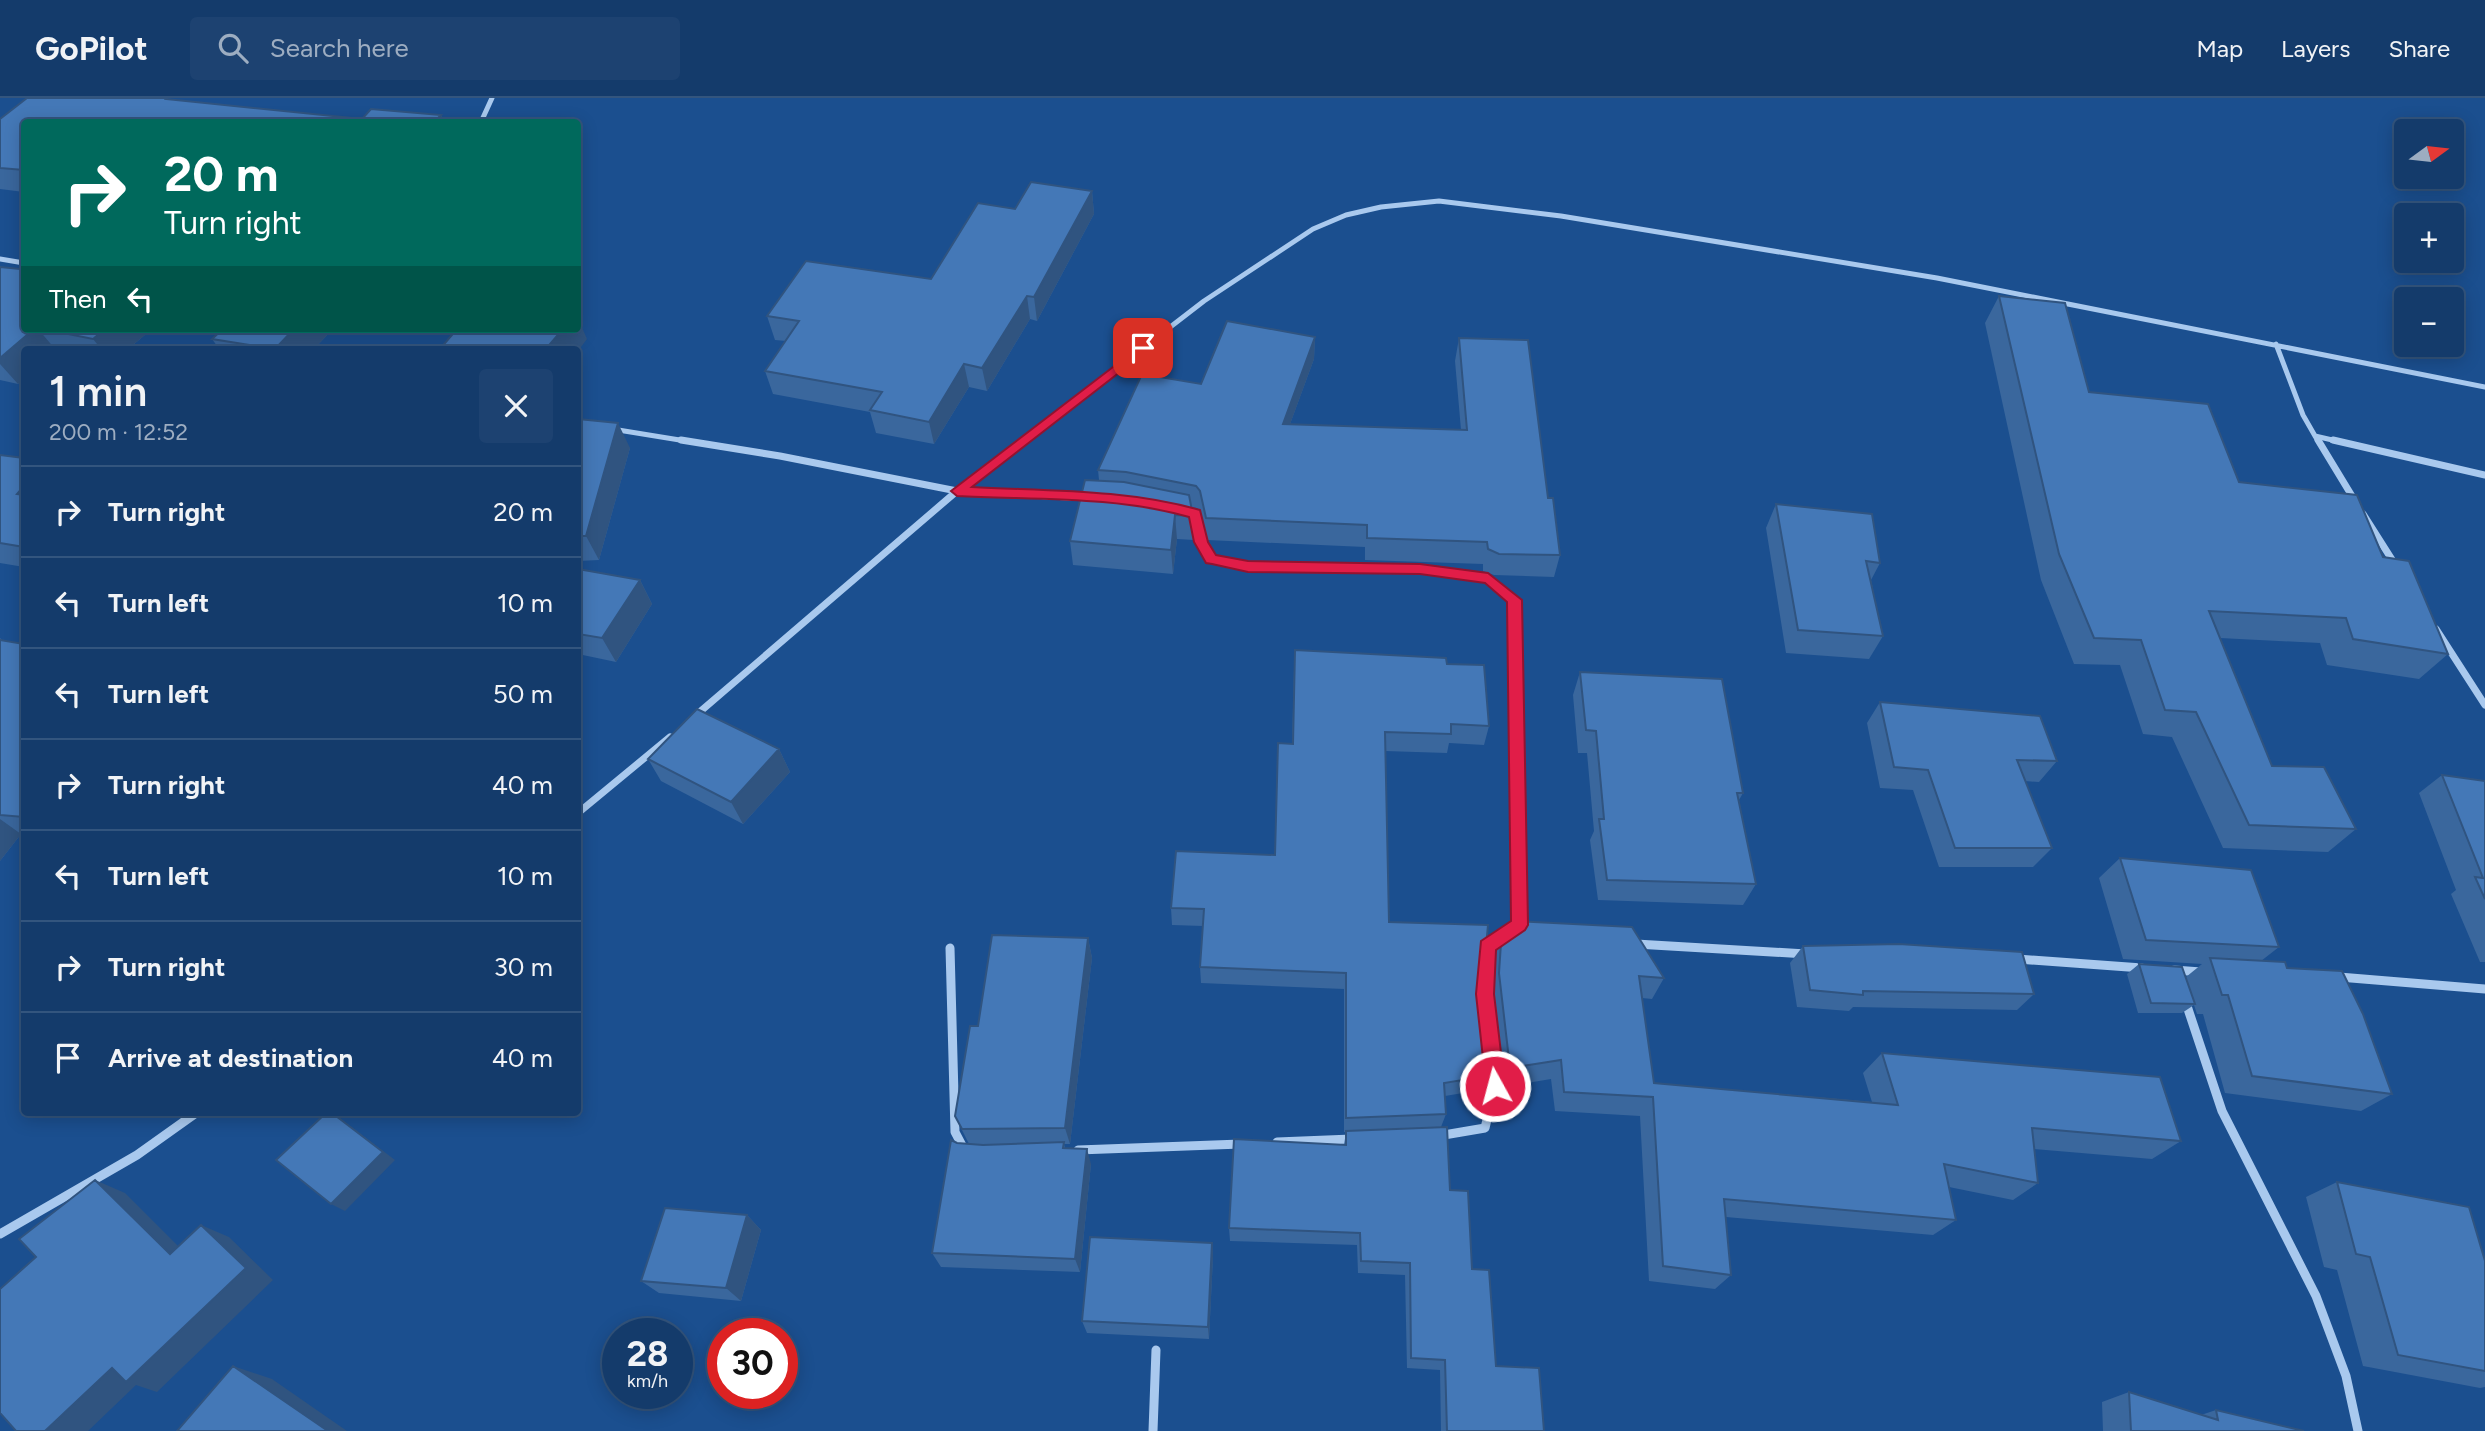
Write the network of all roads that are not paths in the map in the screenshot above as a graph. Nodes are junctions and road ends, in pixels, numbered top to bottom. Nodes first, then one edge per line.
1 (492, 98) edge
2 (482, 119) edge
3 (0, 259) edge
4 (21, 262) edge
5 (2276, 344) junction
6 (2485, 387) edge
7 (604, 428) edge
8 (2315, 436) junction
9 (2485, 475) edge
10 (957, 491) junction
11 (1101, 498) edge
12 (1177, 509) edge
13 (2403, 578) edge
14 (2433, 625) edge
15 (2485, 705) edge
16 (688, 723) edge
17 (678, 731) edge
18 (581, 811) edge
19 (1519, 925) junction
20 (1531, 927) edge
21 (1620, 941) edge
22 (950, 948) dead end
23 (1820, 955) edge
24 (2010, 959) edge
25 (2150, 969) edge
26 (2163, 970) edge
27 (2175, 971) junction
28 (2215, 972) edge
29 (2335, 977) edge
30 (2485, 989) edge
31 (192, 1116) edge
32 (1427, 1136) edge
33 (1359, 1139) edge
34 (1250, 1143) edge
35 (1263, 1143) edge
36 (1072, 1150) edge
37 (978, 1153) edge
38 (0, 1234) edge
39 (1156, 1350) edge
40 (1153, 1431) edge
41 (2358, 1431) edge

1 - 2 street
3 - 4 street
5 - 6 street
5 - 8 street
5 - 10 street
7 - 10 street
8 - 9 street
8 - 13 street
10 - 11 street
10 - 16 street
12 - 19 street
14 - 15 street
17 - 18 street
19 - 20 street
19 - 32 street
21 - 23 street
22 - 37 street
24 - 25 street
26 - 27 street
27 - 28 street
27 - 41 street
29 - 30 street
31 - 38 street
33 - 35 street
34 - 36 street
39 - 40 street

